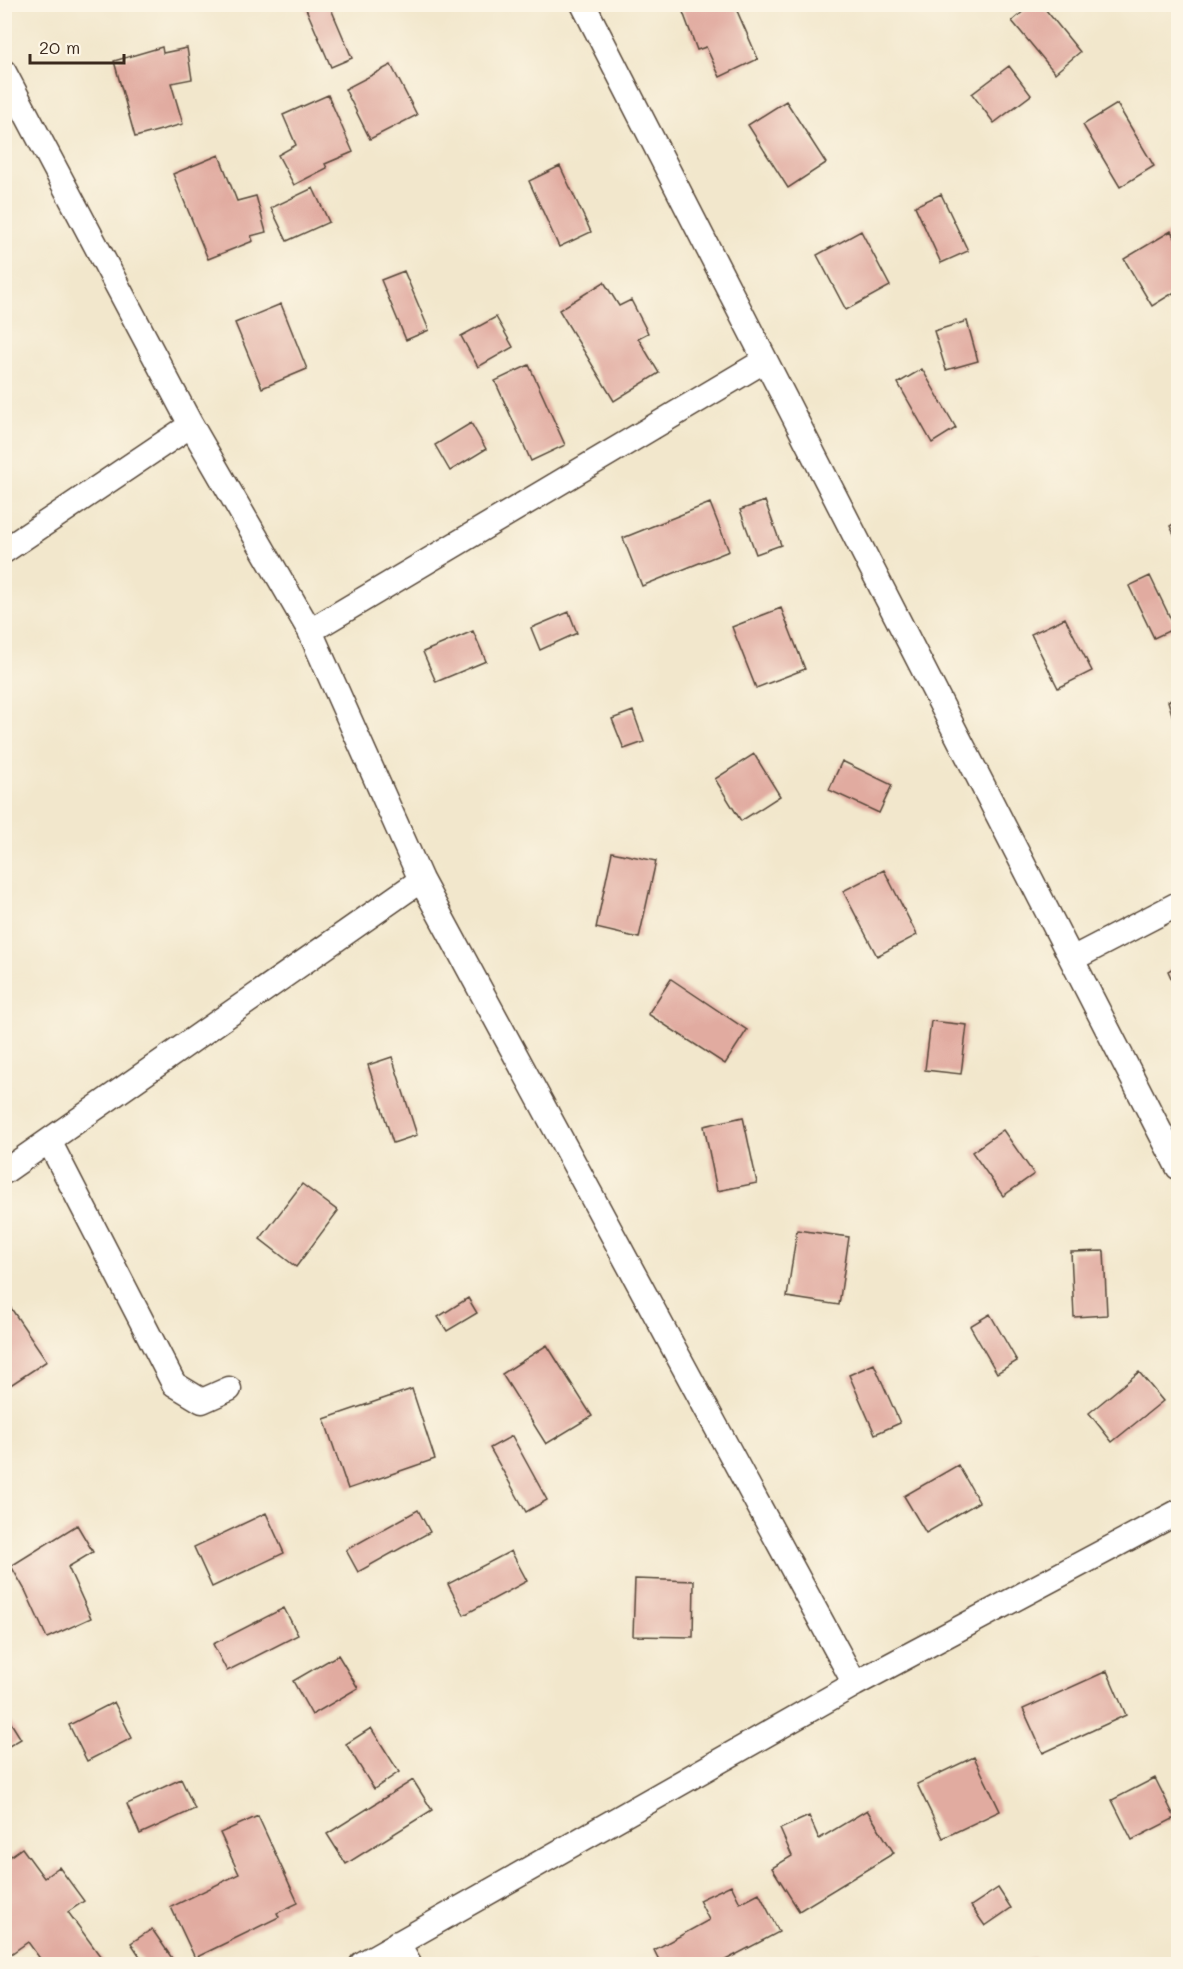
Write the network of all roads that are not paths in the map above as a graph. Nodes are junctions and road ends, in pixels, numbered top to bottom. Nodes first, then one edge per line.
1 (583, 4) edge
2 (4, 72) edge
3 (765, 362) junction
4 (191, 425) junction
5 (4, 551) edge
6 (310, 631) junction
7 (421, 880) junction
8 (1179, 904) edge
9 (1072, 959) junction
10 (50, 1141) junction
11 (1179, 1167) edge
12 (4, 1172) edge
13 (229, 1389) dead end
14 (1179, 1512) edge
15 (855, 1684) junction
16 (397, 1943) junction
17 (362, 1965) edge
18 (410, 1965) edge

1 - 3 street
2 - 4 street
3 - 6 street
3 - 9 street
4 - 5 street
4 - 6 street
6 - 7 street
7 - 10 street
7 - 15 street
8 - 9 street
9 - 11 street
10 - 12 street
10 - 13 street
14 - 15 street
15 - 16 street
16 - 17 street
16 - 18 street

